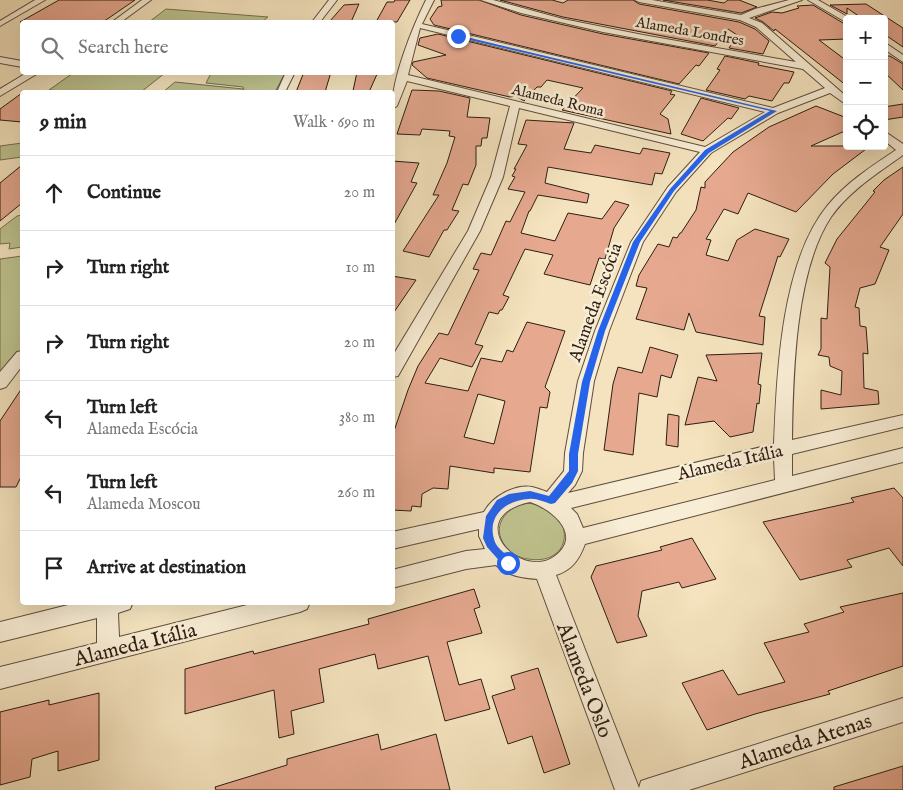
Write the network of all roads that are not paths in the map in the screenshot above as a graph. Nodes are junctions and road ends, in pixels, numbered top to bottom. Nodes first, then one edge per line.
1 (41, 0) edge
2 (147, 0) edge
3 (333, 0) edge
4 (430, 0) edge
5 (485, 0) edge
6 (639, 0) edge
7 (798, 0) edge
8 (812, 0) edge
9 (843, 17) edge
10 (742, 18) junction
11 (119, 20) edge
12 (318, 20) edge
13 (0, 24) edge
14 (417, 25) junction
15 (888, 48) edge
16 (903, 59) edge
17 (0, 60) edge
18 (20, 64) edge
19 (804, 66) junction
20 (31, 75) edge
21 (290, 75) edge
22 (403, 77) junction
23 (831, 88) junction
24 (282, 90) edge
25 (0, 93) edge
26 (395, 98) edge
27 (843, 98) edge
28 (515, 106) junction
29 (774, 111) junction
30 (888, 137) edge
31 (903, 150) edge
32 (707, 152) junction
33 (20, 358) edge
34 (395, 366) edge
35 (0, 383) edge
36 (903, 421) edge
37 (781, 450) junction
38 (903, 455) edge
39 (784, 485) junction
40 (555, 502) junction
41 (489, 519) junction
42 (576, 538) junction
43 (395, 540) edge
44 (498, 556) junction
45 (544, 570) junction
46 (395, 578) edge
47 (109, 605) edge
48 (113, 605) edge
49 (288, 605) edge
50 (0, 632) edge
51 (108, 652) junction
52 (0, 678) edge
53 (903, 710) edge
54 (628, 790) edge
55 (650, 790) edge

1 - 13 street
2 - 11 street
3 - 12 street
4 - 14 street
5 - 19 street, Alameda Londres
6 - 10 street
7 - 10 street
8 - 9 street
10 - 19 street
14 - 22 street
14 - 29 street
15 - 16 street
17 - 18 street
19 - 23 street
20 - 25 street
21 - 24 street
22 - 26 street
22 - 28 street, Alameda Roma
23 - 27 street
23 - 29 street, Alameda Escócia
28 - 32 street, Alameda Roma
28 - 34 street
29 - 32 street, Alameda Escócia
30 - 31 street
31 - 37 street
32 - 40 street, Alameda Escócia
33 - 35 street
36 - 37 street, Alameda Itália
37 - 39 street
37 - 40 street, Alameda Itália
38 - 39 street, Alameda Itália
39 - 42 street, Alameda Itália
40 - 41 street
40 - 42 street
41 - 43 street
41 - 44 street
42 - 45 street
44 - 45 street
44 - 46 street
45 - 54 street, Alameda Oslo
47 - 50 street
48 - 51 street
49 - 51 street, Alameda Itália
51 - 52 street, Alameda Itália
53 - 55 street, Alameda Atenas

